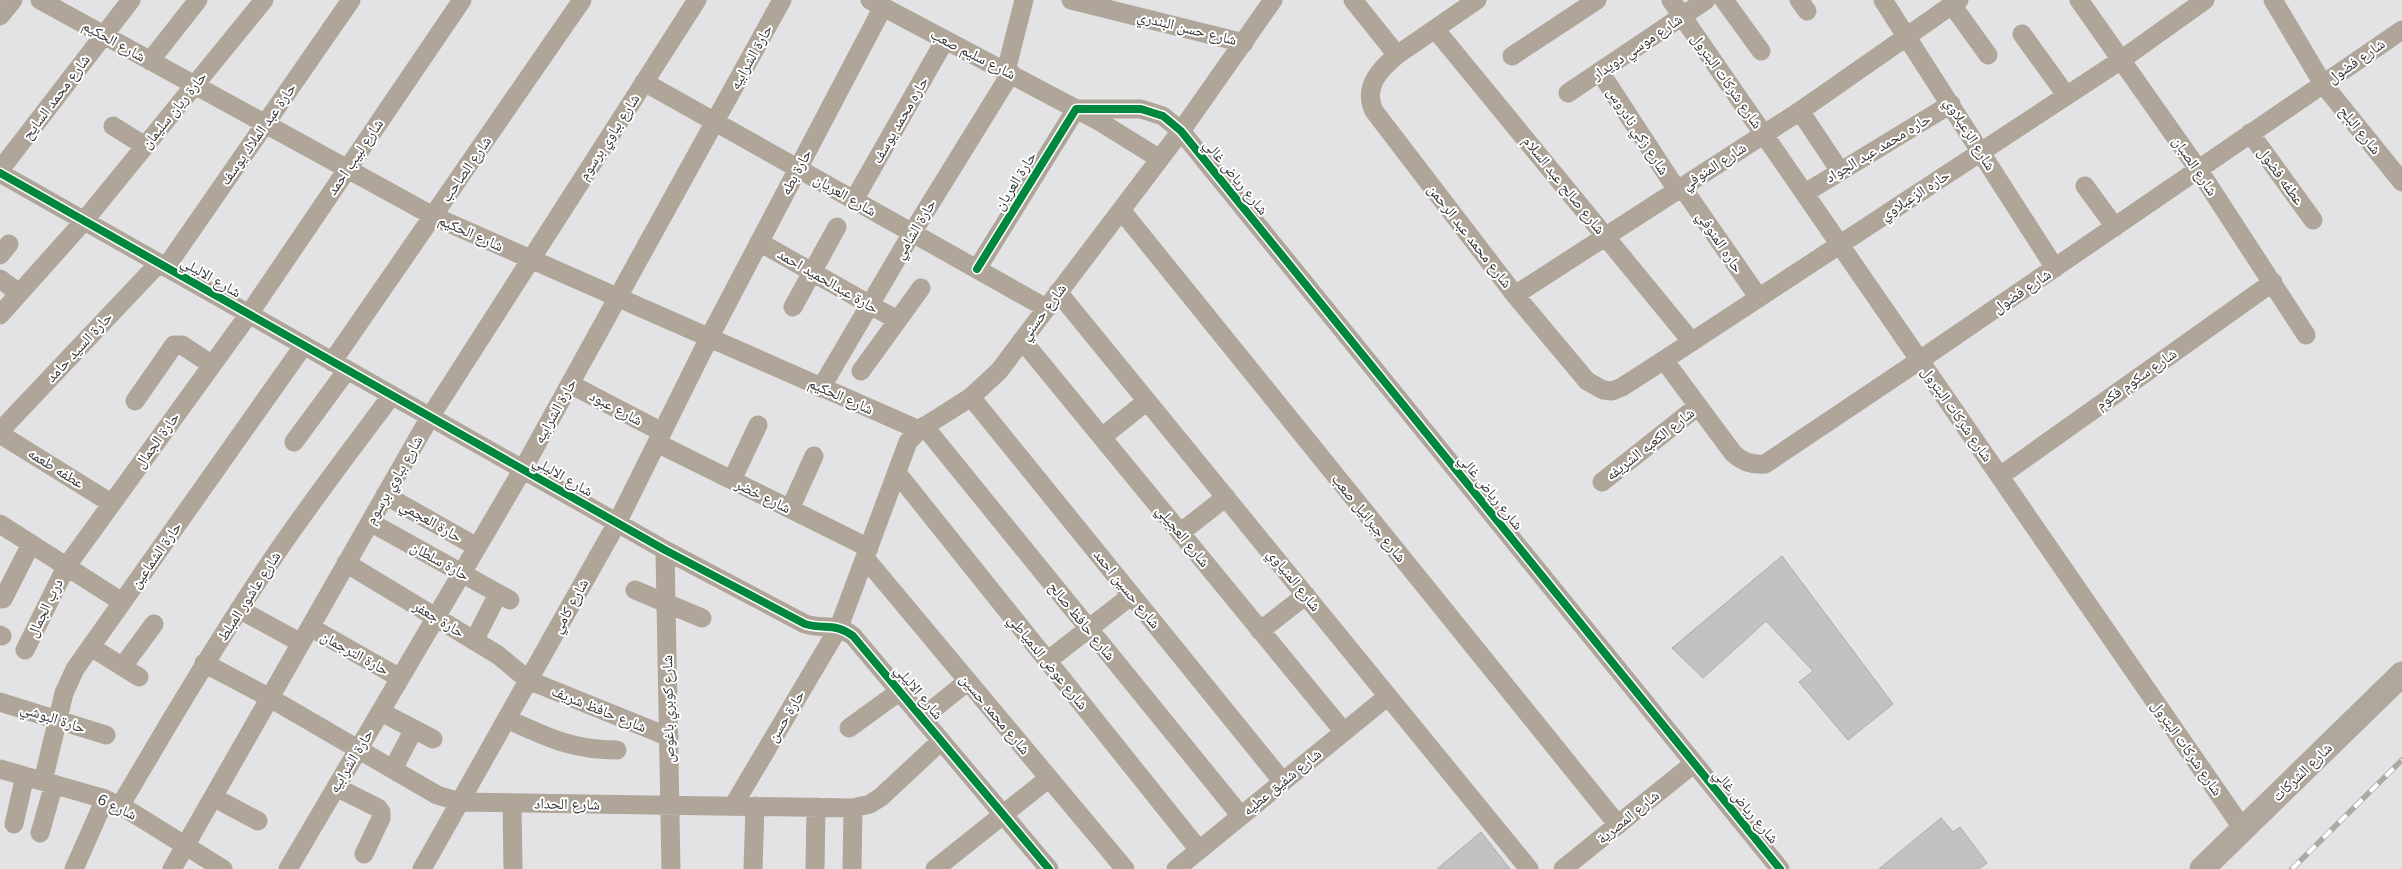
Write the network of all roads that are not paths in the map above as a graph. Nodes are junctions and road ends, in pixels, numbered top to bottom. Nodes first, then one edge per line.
1 (13, 0) edge
2 (40, 0) edge
3 (131, 0) edge
4 (198, 0) edge
5 (264, 0) edge
6 (350, 0) edge
7 (462, 0) edge
8 (582, 0) edge
9 (697, 0) edge
10 (782, 0) edge
11 (1024, 0) edge
12 (1071, 0) edge
13 (1273, 0) edge
14 (1353, 0) edge
15 (1477, 0) edge
16 (1597, 0) edge
17 (1671, 0) edge
18 (1706, 0) edge
19 (1724, 0) edge
20 (1883, 0) edge
21 (2079, 0) edge
22 (2205, 0) edge
23 (2273, 0) edge
24 (1956, 2) edge
25 (876, 3) edge
26 (0, 16) edge
27 (1682, 16) junction
28 (1435, 29) junction
29 (2402, 30) edge
30 (2022, 34) dead end
31 (104, 35) junction
32 (1908, 36) junction
33 (945, 40) junction
34 (1244, 43) junction
35 (1761, 51) dead end
36 (1397, 55) junction
37 (1988, 55) dead end
38 (1512, 56) dead end
39 (2121, 60) junction
40 (150, 61) junction
41 (1009, 72) junction
42 (1600, 72) junction
43 (644, 82) junction
44 (2323, 84) junction
45 (195, 85) junction
46 (1568, 93) dead end
47 (2066, 95) junction
48 (1951, 104) junction
49 (1076, 108) junction
50 (1800, 111) junction
51 (716, 121) junction
52 (265, 124) junction
53 (113, 126) dead end
54 (1182, 131) junction
55 (2250, 133) junction
56 (1764, 134) junction
57 (145, 146) junction
58 (1981, 152) junction
59 (1160, 159) junction
60 (798, 168) junction
61 (347, 169) junction
62 (2198, 169) junction
63 (1840, 171) junction
64 (0, 172) edge
65 (2402, 182) edge
66 (2085, 186) dead end
67 (1679, 188) junction
68 (1805, 193) junction
69 (854, 200) junction
70 (1121, 210) junction
71 (433, 216) junction
72 (2313, 220) dead end
73 (84, 221) junction
74 (838, 227) dead end
75 (2115, 227) junction
76 (912, 233) junction
77 (1606, 236) junction
78 (759, 242) junction
79 (1840, 244) junction
80 (530, 259) junction
81 (162, 265) junction
82 (2055, 268) junction
83 (977, 269) junction
84 (813, 272) junction
85 (0, 280) edge
86 (2273, 282) junction
87 (921, 288) dead end
88 (1058, 292) junction
89 (19, 293) junction
90 (1515, 295) junction
91 (618, 298) junction
92 (1759, 298) junction
93 (870, 305) junction
94 (793, 307) dead end
95 (1046, 308) junction
96 (249, 314) junction
97 (0, 315) edge
98 (898, 320) junction
99 (2306, 335) dead end
100 (709, 338) junction
101 (1022, 340) junction
102 (1692, 342) junction
103 (304, 345) junction
104 (1664, 360) junction
105 (1920, 360) junction
106 (212, 366) junction
107 (340, 366) junction
108 (861, 371) dead end
109 (570, 384) junction
110 (1622, 387) joint
111 (822, 388) junction
112 (392, 395) junction
113 (971, 397) junction
114 (134, 401) dead end
115 (1147, 401) junction
116 (1698, 406) junction
117 (430, 417) junction
118 (758, 425) dead end
119 (921, 428) junction
120 (0, 432) edge
121 (1102, 437) junction
122 (659, 438) junction
123 (294, 442) dead end
124 (814, 456) dead end
125 (523, 469) junction
126 (897, 473) junction
127 (2000, 476) junction
128 (732, 480) junction
129 (1602, 482) dead end
130 (385, 495) junction
131 (1226, 497) junction
132 (111, 503) junction
133 (790, 509) junction
134 (370, 522) junction
135 (617, 523) junction
136 (0, 524) edge
137 (1180, 533) junction
138 (30, 544) junction
139 (477, 548) junction
140 (665, 550) junction
141 (867, 553) junction
142 (346, 563) junction
143 (66, 567) junction
144 (462, 574) junction
145 (635, 590) dead end
146 (1132, 595) junction
147 (1306, 595) junction
148 (4, 599) dead end
149 (122, 602) junction
150 (666, 603) junction
151 (239, 609) junction
152 (436, 617) junction
153 (702, 618) dead end
154 (154, 624) dead end
155 (839, 627) junction
156 (1088, 629) junction
157 (1260, 631) junction
158 (305, 635) junction
159 (474, 640) junction
160 (91, 647) junction
161 (25, 650) dead end
162 (1047, 661) junction
163 (204, 663) junction
164 (123, 666) junction
165 (2402, 674) edge
166 (140, 677) dead end
167 (400, 678) junction
168 (528, 680) junction
169 (968, 681) junction
170 (900, 691) junction
171 (1388, 696) junction
172 (270, 698) junction
173 (0, 702) edge
174 (381, 712) junction
175 (922, 718) junction
176 (56, 719) junction
177 (507, 719) junction
178 (849, 728) dead end
179 (414, 729) junction
180 (1344, 732) junction
181 (106, 735) dead end
182 (669, 737) junction
183 (433, 739) dead end
184 (941, 741) junction
185 (358, 749) junction
186 (617, 750) dead end
187 (1693, 764) junction
188 (0, 769) edge
189 (393, 770) junction
190 (1049, 778) junction
191 (41, 781) junction
192 (1283, 782) junction
193 (336, 787) junction
194 (213, 797) junction
195 (460, 802) junction
196 (112, 803) junction
197 (512, 803) junction
198 (670, 805) junction
199 (733, 806) junction
200 (755, 806) junction
201 (816, 807) junction
202 (853, 808) junction
203 (1003, 815) junction
204 (1241, 816) junction
205 (258, 821) dead end
206 (14, 824) dead end
207 (1618, 825) junction
208 (2243, 829) junction
209 (40, 833) dead end
210 (185, 846) junction
211 (1199, 850) junction
212 (364, 854) dead end
213 (1045, 868) edge
214 (74, 869) edge
215 (172, 869) edge
216 (223, 869) edge
217 (288, 869) edge
218 (422, 869) edge
219 (513, 869) edge
220 (671, 869) edge
221 (754, 869) edge
222 (815, 869) edge
223 (852, 869) edge
224 (936, 869) edge
225 (1124, 869) edge
226 (1176, 869) edge
227 (1529, 869) edge
228 (1563, 869) edge
229 (1780, 869) edge
230 (2202, 869) edge

1 - 26 street
2 - 31 street, شارع الحكيم
3 - 31 street, شارع محمد السايح
4 - 40 street
5 - 45 street, حارة ريان سليمان
6 - 52 street, حارة عبد الملاك يوسف
7 - 61 street, شارع لبيب احمد
8 - 71 street, شارع الصاحب
9 - 43 street, شارع بباوي برسوم
10 - 51 street, حارة الشرابيه
11 - 41 street, حارة الشامي
12 - 34 street, شارع حسن البندري
13 - 34 street, شارع حسني
14 - 36 street
15 - 28 street, شارع محمد عبد الرحمن
16 - 38 street
17 - 27 street, شارع شركات البترول
18 - 27 street, شارع موسي دويدار
19 - 35 street
20 - 32 street, شارع الزعبلاوي
21 - 39 street, شارع الصبان
22 - 39 street, حاره الزعبلاوي
23 - 44 street, شارع البلح
24 - 32 street, شارع المنوفي
24 - 37 street
25 - 33 street, شارع سليم صعب
25 - 60 street, حارة بطه
27 - 42 street, شارع موسي دويدار
27 - 56 street, شارع شركات البترول
28 - 36 street, شارع محمد عبد الرحمن
28 - 77 street, شارع صالح عبد السلام
29 - 44 street, شارع فضول
30 - 47 street
31 - 40 street, شارع الحكيم
31 - 64 street, شارع محمد السايح
32 - 48 street, شارع الزعبلاوي
32 - 50 street, شارع المنوفي
33 - 41 street, شارع سليم صعب
33 - 69 street, حاره محمد يوسف
34 - 54 street, شارع حسني
36 - 90 street, شارع محمد عبد الرحمن
39 - 47 street, حاره الزعبلاوي
39 - 62 street, شارع الصبان
40 - 45 street, شارع الحكيم
41 - 49 street, شارع سليم صعب
41 - 76 street, حارة الشامي
42 - 46 street, شارع موسي دويدار
42 - 67 street, شارع زكي نادروس
43 - 51 street, شارع العريان
43 - 80 street, شارع بباوي برسوم
44 - 55 street, شارع فضول
44 - 65 street, شارع البلح
45 - 52 street, شارع الحكيم
45 - 57 street, حارة ريان سليمان
47 - 58 street, حاره الزعبلاوي
48 - 58 street, شارع الزعبلاوي
48 - 63 street, حاره محمد عبد الجواد
49 - 54 street, شارع سليم صعب
49 - 59 street, شارع سليم صعب
49 - 83 street, حارة العريان
50 - 56 street, شارع المنوفي
50 - 63 street
51 - 60 street, شارع العريان
51 - 91 street, حارة الشرابيه
52 - 61 street, شارع الحكيم
52 - 81 street, حارة عبد الملاك يوسف
53 - 57 street
54 - 59 street, شارع حسني
54 - 187 street, شارع رياض غالي
55 - 62 street, شارع فضول
55 - 72 street, عطفه فضول
56 - 67 street, شارع المنوفي
56 - 68 street, شارع شركات البترول
57 - 73 street, حارة ريان سليمان
58 - 79 street, حاره الزعبلاوي
58 - 82 street, شارع الزعبلاوي
59 - 70 street, شارع حسني
60 - 69 street, شارع العريان
60 - 78 street, حارة بطه
61 - 71 street, شارع الحكيم
61 - 96 street, شارع لبيب احمد
62 - 75 street, شارع فضول
62 - 86 street, شارع الصبان
63 - 68 street, حاره محمد عبد الجواد
64 - 73 street, شارع الاليلي
66 - 75 street
67 - 77 street, شارع المنوفي
67 - 92 street, حاره المنوفي
68 - 79 street, شارع شركات البترول
69 - 76 street, شارع العريان
70 - 88 street, شارع حسني
70 - 207 street, شارع جبرائيل صعب
71 - 80 street, شارع الحكيم
71 - 107 street, شارع الصاحب
73 - 81 street, شارع الاليلي
73 - 89 street, حارة ريان سليمان
74 - 84 street
75 - 82 street, شارع فضول
76 - 83 street, شارع العريان
76 - 93 street, حارة الشامي
77 - 90 street, شارع المنوفي
77 - 102 street, شارع صالح عبد السلام
78 - 84 street, حارة عبدالحميد احمد
78 - 100 street, حارة بطه
79 - 92 street, حاره الزعبلاوي
79 - 105 street, شارع شركات البترول
80 - 91 street, شارع الحكيم
80 - 117 street, شارع بباوي برسوم
81 - 96 street, شارع الاليلي
81 - 120 street, حارة السيد حامد
82 - 105 street, شارع فضول
83 - 95 street, شارع العريان
84 - 93 street, حارة عبدالحميد احمد
84 - 94 street
85 - 89 street
86 - 99 street, شارع الصبان
86 - 127 street, شارع سكوم فكوم
87 - 98 street
88 - 95 street, شارع حسني
88 - 115 street, شارع المنياوي
89 - 97 street, حارة ريان سليمان
90 - 110 street, شارع محمد عبد الرحمن
91 - 100 street, شارع الحكيم
91 - 109 street, حارة الشرابيه
92 - 102 street, حاره الزعبلاوي
93 - 98 street, حارة عبدالحميد احمد
93 - 111 street, حارة الشامي
95 - 101 street, شارع حسني
96 - 103 street, شارع الاليلي
96 - 106 street, حارة الجمال
98 - 108 street
100 - 111 street, شارع الحكيم
100 - 122 street, شارع كامي
101 - 113 street, شارع حسني
101 - 121 street, شارع العجيلي
102 - 104 street, حاره الزعبلاوي
103 - 107 street, شارع الاليلي
103 - 149 street, حارة الشماعين
104 - 110 street, حاره الزعبلاوي
104 - 116 street, شارع فضول
105 - 116 street, شارع فضول
105 - 127 street, شارع شركات البترول
106 - 114 street
106 - 132 street, حارة الجمال
107 - 112 street, شارع الاليلي
107 - 123 street, شارع الصاحب
109 - 122 street, شارع عبود
109 - 125 street, حارة الشرابيه
111 - 119 street, شارع الحكيم
112 - 117 street, شارع الاليلي
112 - 151 street, شارع عاشور المبلط
113 - 119 street, شارع حسني
113 - 146 street, شارع حسين احمد
115 - 121 street
115 - 131 street, شارع المنياوي
116 - 129 street, شارع الكعبه الشريفه
117 - 125 street, شارع الاليلي
117 - 130 street, شارع بباوي برسوم
118 - 128 street
119 - 126 street, شارع حسني
119 - 156 street, شارع حافظ صالح
120 - 132 street, عطفه طعمه
121 - 137 street, شارع العجيلي
122 - 128 street, شارع خضر
122 - 135 street, شارع كامي
124 - 133 street
125 - 135 street, شارع الاليلي
125 - 139 street, حارة الشرابيه
126 - 141 street, شارع حسني
126 - 162 street, شارع عوض الدمياطي
127 - 208 street, شارع شركات البترول
128 - 133 street, شارع خضر
130 - 134 street, شارع بباوي برسوم
130 - 139 street, حارة العجمي
131 - 137 street
131 - 147 street, شارع المنياوي
132 - 143 street, حارة الجمال
133 - 141 street, شارع خضر
134 - 142 street, شارع بباوي برسوم
134 - 144 street, حارة سلطان
135 - 140 street, شارع الاليلي
135 - 168 street, شارع كامي
136 - 138 street
137 - 157 street, شارع العجيلي
138 - 143 street
138 - 148 street
139 - 144 street, حارة الشرابيه
140 - 150 street, شارع كوبري باغوص
140 - 155 street, شارع الاليلي
141 - 155 street, شارع حسني
141 - 169 street, شارع محمد حسين
142 - 152 street, حارة جعفر
142 - 158 street, شارع بباوي برسوم
143 - 149 street
143 - 161 street, درب الجمال
144 - 152 street, حارة الشرابيه
144 - 159 street, حارة سلطان
145 - 150 street
146 - 156 street
146 - 192 street, شارع حسين احمد
147 - 157 street
147 - 171 street, شارع المنياوي
149 - 160 street, حارة الشماعين
150 - 153 street
150 - 182 street, شارع كوبري باغوص
151 - 158 street, حارة الترجمان
151 - 163 street, شارع عاشور المبلط
152 - 159 street, حارة جعفر
152 - 167 street, حارة الشرابيه
154 - 164 street
155 - 170 street, شارع الاليلي
155 - 199 street, حارة حسن
156 - 162 street
156 - 204 street, شارع حافظ صالح
157 - 180 street, شارع العجيلي
158 - 167 street, حارة الترجمان
158 - 172 street, شارع بباوي برسوم
159 - 168 street, حارة جعفر
160 - 164 street
160 - 176 street, حارة الشماعين
162 - 211 street, شارع عوض الدمياطي
163 - 172 street, شارع الحداد
163 - 196 street, شارع عاشور المبلط
164 - 166 street
165 - 208 main road, شارع الشركات
167 - 174 street, حارة الشرابيه
168 - 177 street, شارع كامي
168 - 182 street, شارع حافظ شريف
169 - 175 street
169 - 190 street, شارع محمد حسين
170 - 175 street, شارع الاليلي
170 - 178 street
171 - 180 street, شارع شفيق عطيه
171 - 227 street, شارع المنياوي
172 - 185 street, شارع الحداد
172 - 194 street, شارع بباوي برسوم
173 - 176 street, حارة البوشي
174 - 179 street
174 - 185 street, حارة الشرابيه
175 - 184 street, شارع الاليلي
176 - 181 street, حارة البوشي
176 - 191 street, حارة الشماعين
177 - 186 street
177 - 195 street, شارع كامي
179 - 183 street
179 - 189 street
180 - 192 street, شارع شفيق عطيه
182 - 198 street, شارع كوبري باغوص
184 - 202 street, شارع الحداد
184 - 203 street, شارع الاليلي
185 - 189 street, شارع الحداد
185 - 193 street, حارة الشرابيه
187 - 207 street, شارع المصرية
187 - 229 street, شارع رياض غالي
188 - 191 street, شارع 6
189 - 195 street, شارع الحداد
190 - 203 street
190 - 225 street, شارع محمد حسين
191 - 196 street, شارع 6
191 - 206 street
191 - 209 street, حارة الشماعين
192 - 204 street, شارع شفيق عطيه
193 - 212 street
193 - 217 street, حارة الشرابيه
194 - 205 street
194 - 210 street, شارع بباوي برسوم
195 - 197 street, شارع الحداد
195 - 218 street, شارع كامي
196 - 210 street, شارع 6
196 - 214 street, شارع عاشور المبلط
197 - 198 street, شارع الحداد
197 - 219 street
198 - 199 street, شارع الحداد
198 - 220 street, شارع كوبري باغوص
199 - 200 street, شارع الحداد
200 - 201 street, شارع الحداد
200 - 221 street
201 - 202 street, شارع الحداد
201 - 222 street
202 - 223 street
203 - 213 street, شارع الاليلي
203 - 224 street
204 - 211 street, شارع شفيق عطيه
207 - 228 street, شارع المصرية
208 - 230 main road, شارع الشركات
210 - 215 street, شارع بباوي برسوم
210 - 216 street, شارع 6
211 - 226 street, شارع شفيق عطيه

